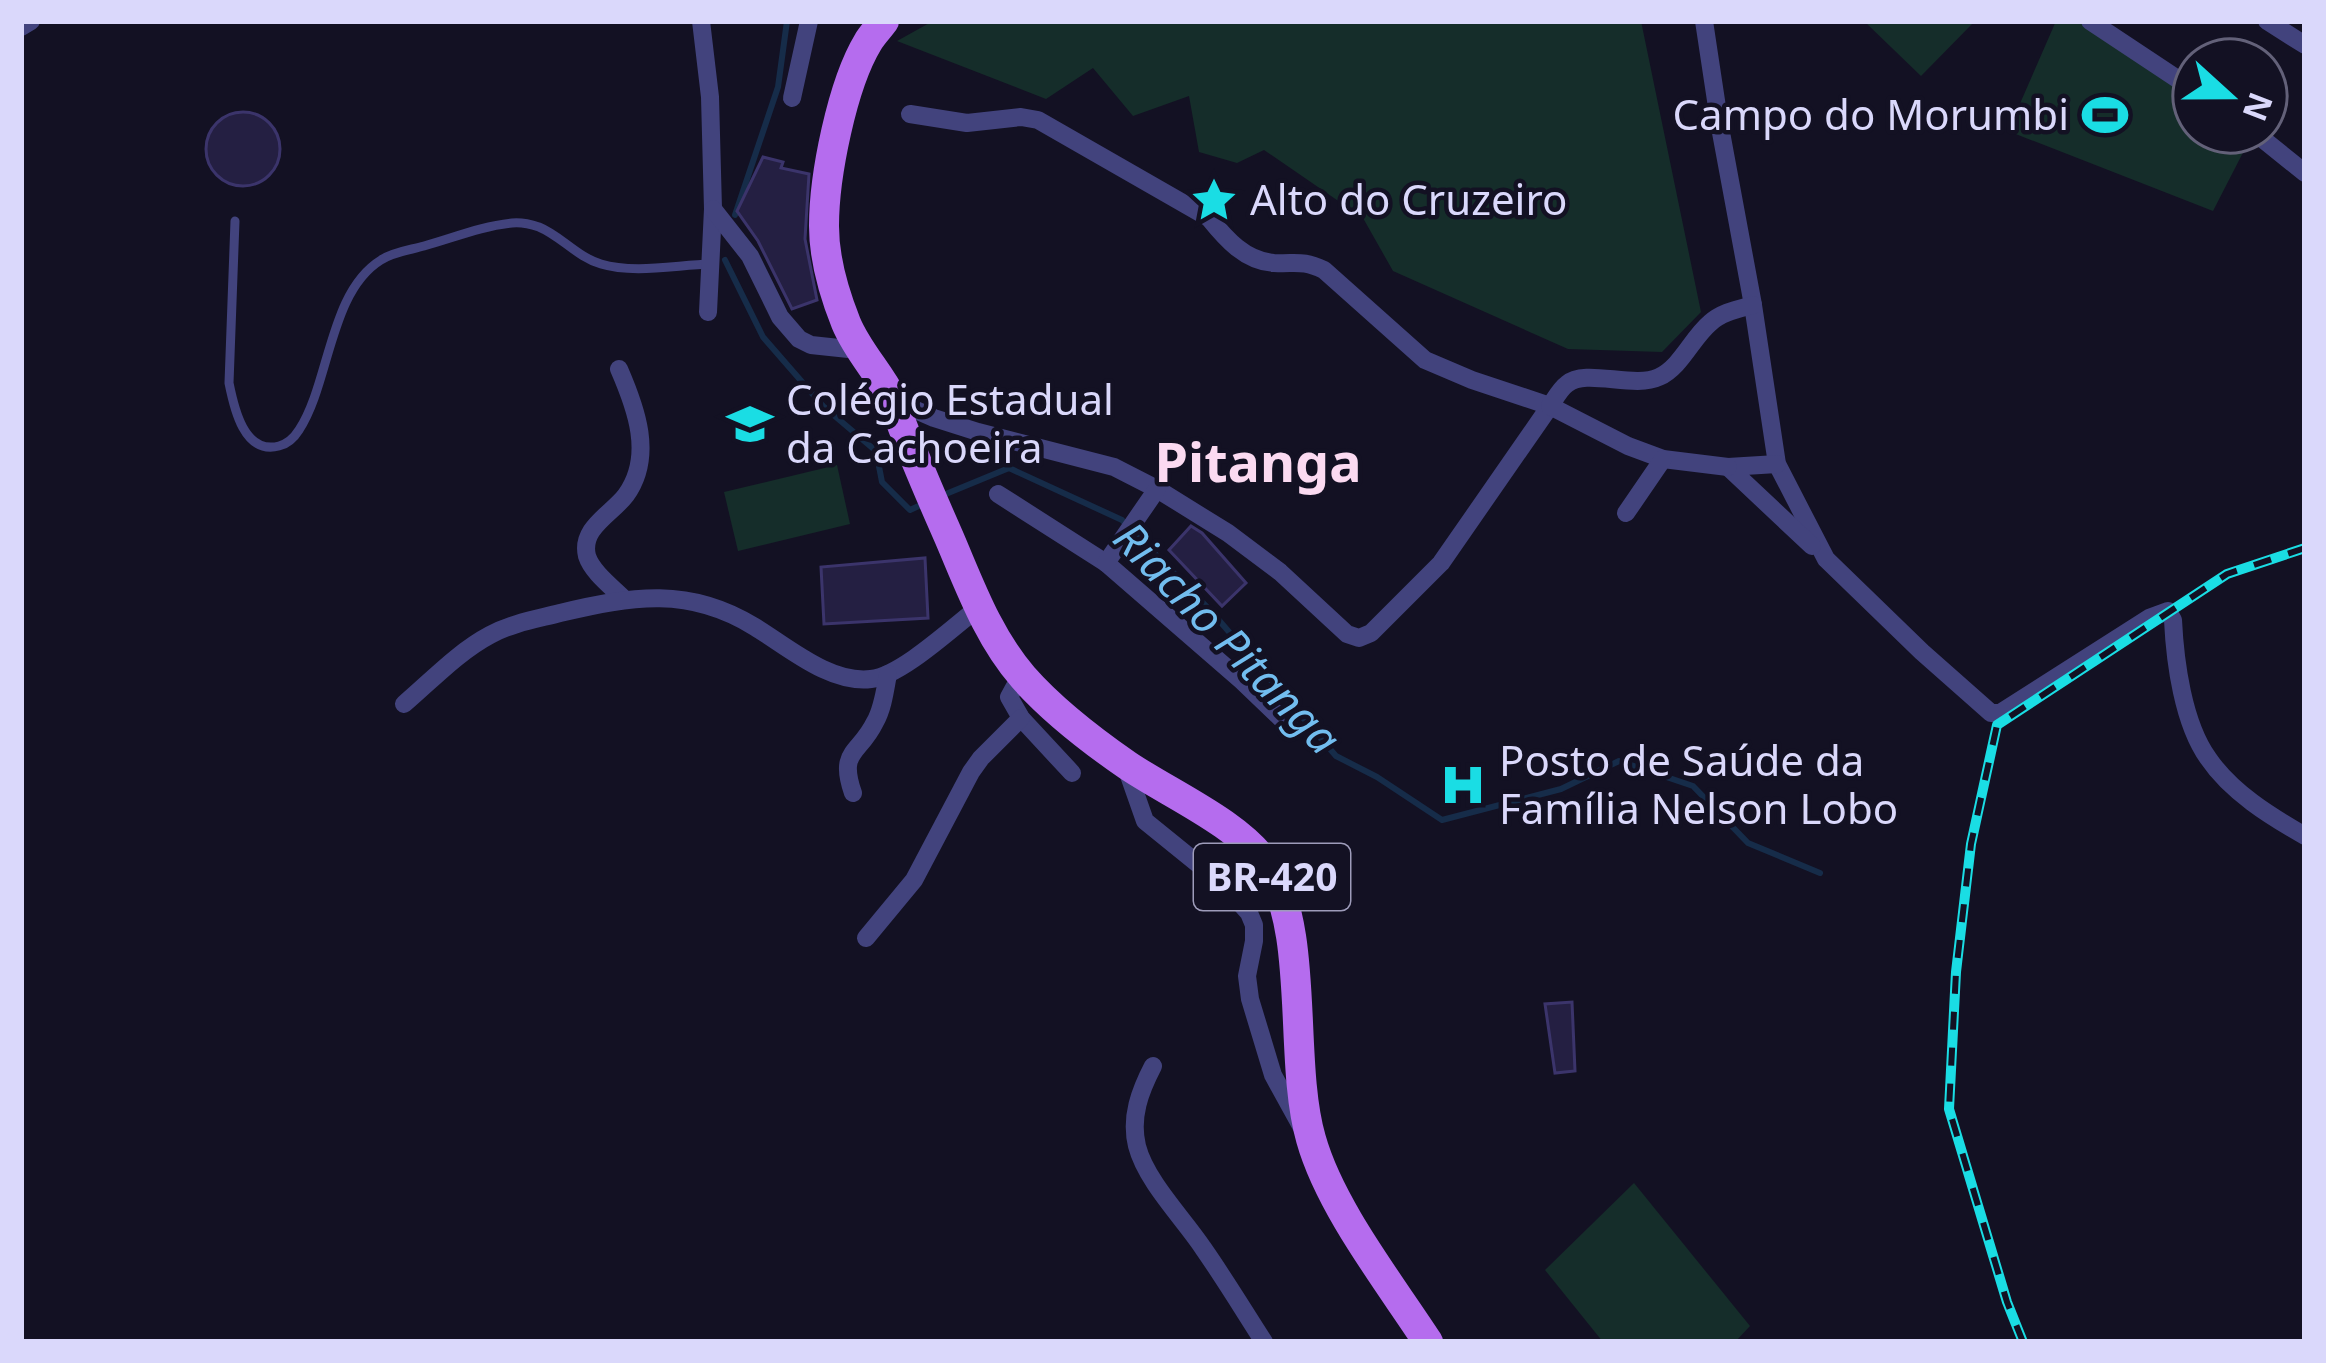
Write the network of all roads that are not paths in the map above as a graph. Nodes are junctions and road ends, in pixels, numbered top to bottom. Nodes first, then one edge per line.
1 (31, 21) edge
2 (701, 21) edge
3 (808, 21) edge
4 (884, 21) edge
5 (1704, 21) edge
6 (2090, 21) edge
7 (2267, 21) edge
8 (21, 27) edge
9 (2305, 45) edge
10 (2170, 74) edge
11 (792, 98) dead end
12 (910, 114) dead end
13 (713, 209) junction
14 (236, 221) dead end
15 (710, 263) junction
16 (1753, 305) junction
17 (708, 313) dead end
18 (858, 350) junction
19 (620, 369) dead end
20 (893, 400) junction
21 (1550, 406) junction
22 (1663, 459) junction
23 (1777, 464) junction
24 (1728, 467) junction
25 (1157, 489) junction
26 (998, 494) dead end
27 (1626, 513) dead end
28 (1826, 559) junction
29 (1106, 563) junction
30 (623, 599) junction
31 (978, 608) junction
32 (888, 674) junction
33 (1021, 676) junction
34 (404, 704) dead end
35 (1021, 718) junction
36 (1290, 727) dead end
37 (1124, 763) junction
38 (1072, 772) dead end
39 (853, 793) dead end
40 (2305, 836) edge
41 (866, 938) dead end
42 (1153, 1066) dead end
43 (1311, 1140) junction
44 (1264, 1342) edge
45 (1428, 1342) edge

1 - 8 street
2 - 13 street
3 - 11 street
4 - 18 main road, BR-420
5 - 16 street
6 - 10 street
7 - 9 street
12 - 21 street
13 - 15 street
13 - 18 street
14 - 15 lane
15 - 17 street
16 - 21 street
16 - 23 street
18 - 20 main road, BR-420
19 - 30 street
20 - 25 street
20 - 31 main road, BR-420
21 - 22 street
21 - 25 street
22 - 24 street
22 - 27 street
23 - 24 street
23 - 28 street
24 - 28 street
25 - 29 street
26 - 29 street
28 - 40 street
29 - 36 street
30 - 32 street
30 - 34 street
31 - 32 street
31 - 33 main road, BR-420
32 - 39 street
33 - 35 street
33 - 37 main road, BR-420
35 - 38 street
35 - 41 street
37 - 43 street
37 - 43 main road, BR-420
42 - 44 street
43 - 45 main road, BR-420

